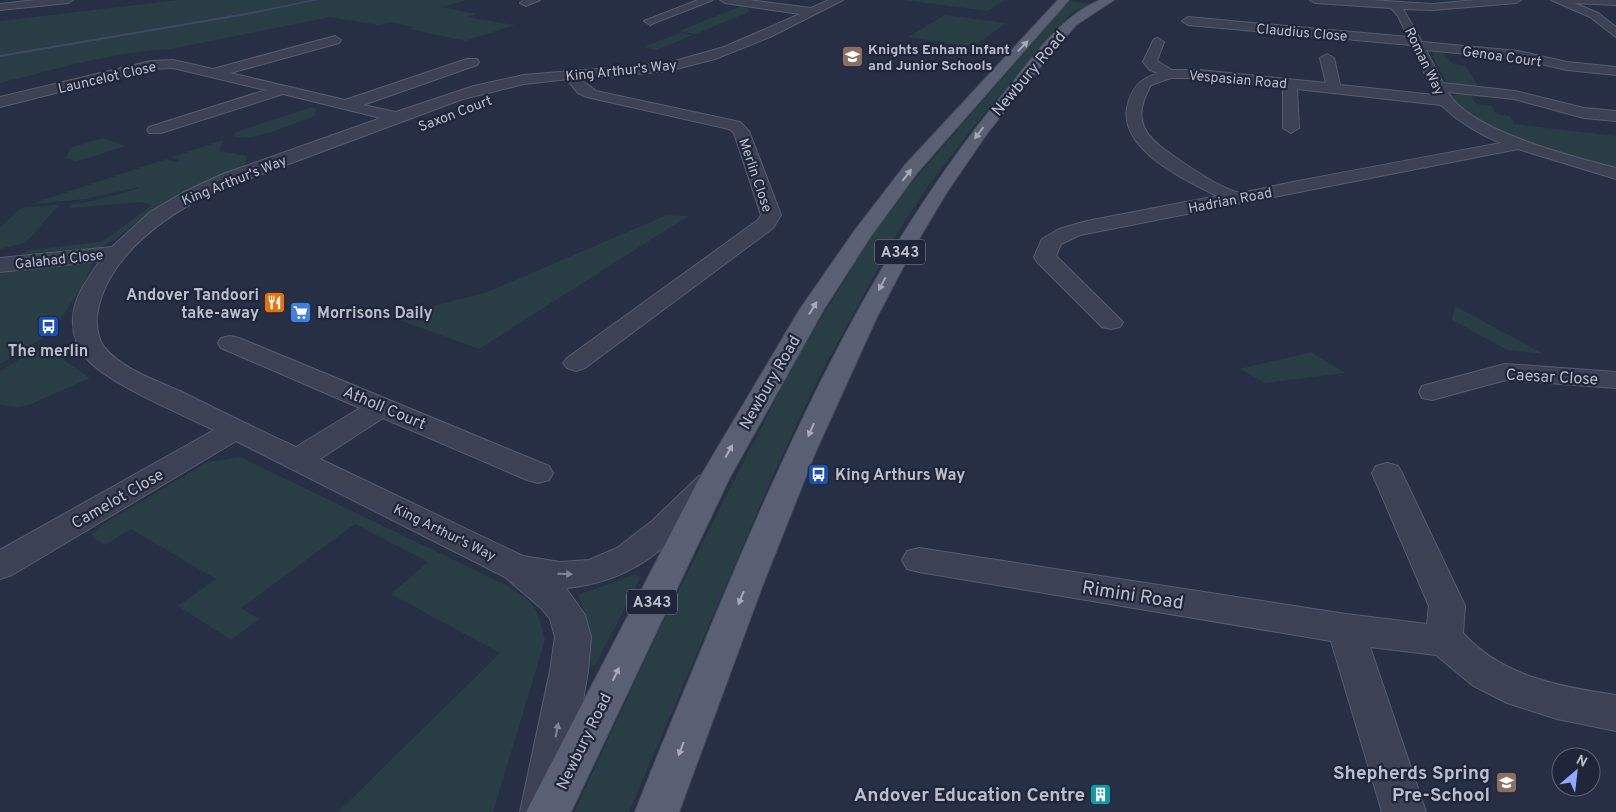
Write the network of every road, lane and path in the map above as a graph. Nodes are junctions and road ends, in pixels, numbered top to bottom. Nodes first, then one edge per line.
1 (68, 0) edge
2 (708, 0) edge
3 (725, 0) edge
4 (770, 0) edge
5 (838, 0) edge
6 (1064, 0) edge
7 (1109, 0) edge
8 (1315, 0) edge
9 (1487, 0) edge
10 (1516, 0) edge
11 (1556, 0) edge
12 (1560, 0) edge
13 (1616, 2) edge
14 (759, 4) junction
15 (1395, 6) junction
16 (0, 7) edge
17 (812, 12) junction
18 (1594, 15) junction
19 (1616, 17) edge
20 (650, 21) dead end
21 (1188, 21) dead end
22 (1616, 33) edge
23 (335, 40) dead end
24 (1158, 42) dead end
25 (1417, 44) junction
26 (1327, 58) dead end
27 (472, 62) dead end
28 (1616, 71) edge
29 (214, 74) junction
30 (1170, 74) junction
31 (577, 76) junction
32 (1290, 83) junction
33 (1334, 89) junction
34 (282, 90) junction
35 (511, 91) dead end
36 (1442, 94) junction
37 (0, 102) edge
38 (347, 105) junction
39 (1616, 116) edge
40 (442, 118) dead end
41 (403, 125) junction
42 (1291, 128) dead end
43 (155, 130) dead end
44 (1520, 144) junction
45 (1616, 174) edge
46 (1236, 199) junction
47 (119, 253) junction
48 (0, 265) edge
49 (1110, 322) dead end
50 (230, 342) dead end
51 (576, 363) dead end
52 (1616, 380) edge
53 (1432, 392) dead end
54 (382, 406) junction
55 (234, 430) junction
56 (299, 459) junction
57 (538, 473) dead end
58 (1387, 473) dead end
59 (714, 478) junction
60 (919, 560) dead end
61 (0, 566) edge
62 (517, 568) junction
63 (1346, 629) junction
64 (1447, 641) junction
65 (1616, 713) edge
66 (542, 812) edge
67 (548, 812) edge
68 (656, 812) edge
69 (1404, 812) edge

1 - 16 street
2 - 20 street
3 - 14 street
4 - 14 street
5 - 17 street, King Arthur's Way
59 -> 6 main road, Newbury Road / A343
7 -> 68 main road, Newbury Road / A343
8 - 15 street
9 - 10 street
9 - 15 street
11 - 18 street
12 - 13 street
14 - 17 street
15 - 25 street, Roman Way
17 - 31 street, King Arthur's Way
18 - 19 street
18 - 22 street
21 - 25 street, Claudius Close
23 - 29 street, Launcelot Close
24 - 30 street
25 - 28 street, Genoa Court
25 - 36 street, Roman Way
26 - 33 street
27 - 38 street
29 - 34 street, Launcelot Close
29 - 37 street, Launcelot Close
30 - 32 street, Vespasian Road
30 - 46 street, Vespasian Road
31 - 41 street, King Arthur's Way
31 - 51 street, Merlin Close
32 - 33 street, Vespasian Road
32 - 42 street
33 - 36 street, Vespasian Road
34 - 38 street, Launcelot Close
34 - 43 street
35 - 40 street, Saxon Court
36 - 39 street
36 - 44 street, Roman Way
38 - 41 street, Launcelot Close
41 - 47 street, King Arthur's Way
44 - 45 street, Roman Way
44 - 46 street, Hadrian Road
46 - 49 street, Hadrian Road
47 - 48 street, Galahad Close
47 - 55 street, King Arthur's Way
50 - 54 street, Atholl Court
52 - 53 street, Caesar Close
54 - 56 street
54 - 57 street, Atholl Court
55 - 56 street, King Arthur's Way
55 - 61 street, Camelot Close
56 - 62 street, King Arthur's Way
58 - 64 street
62 -> 59 street, King Arthur's Way
67 -> 59 main road, Newbury Road / A343
60 - 63 street, Rimini Road
66 -> 62 street, King Arthur's Way
63 - 64 street, Rimini Road
63 - 69 street
64 - 65 street

